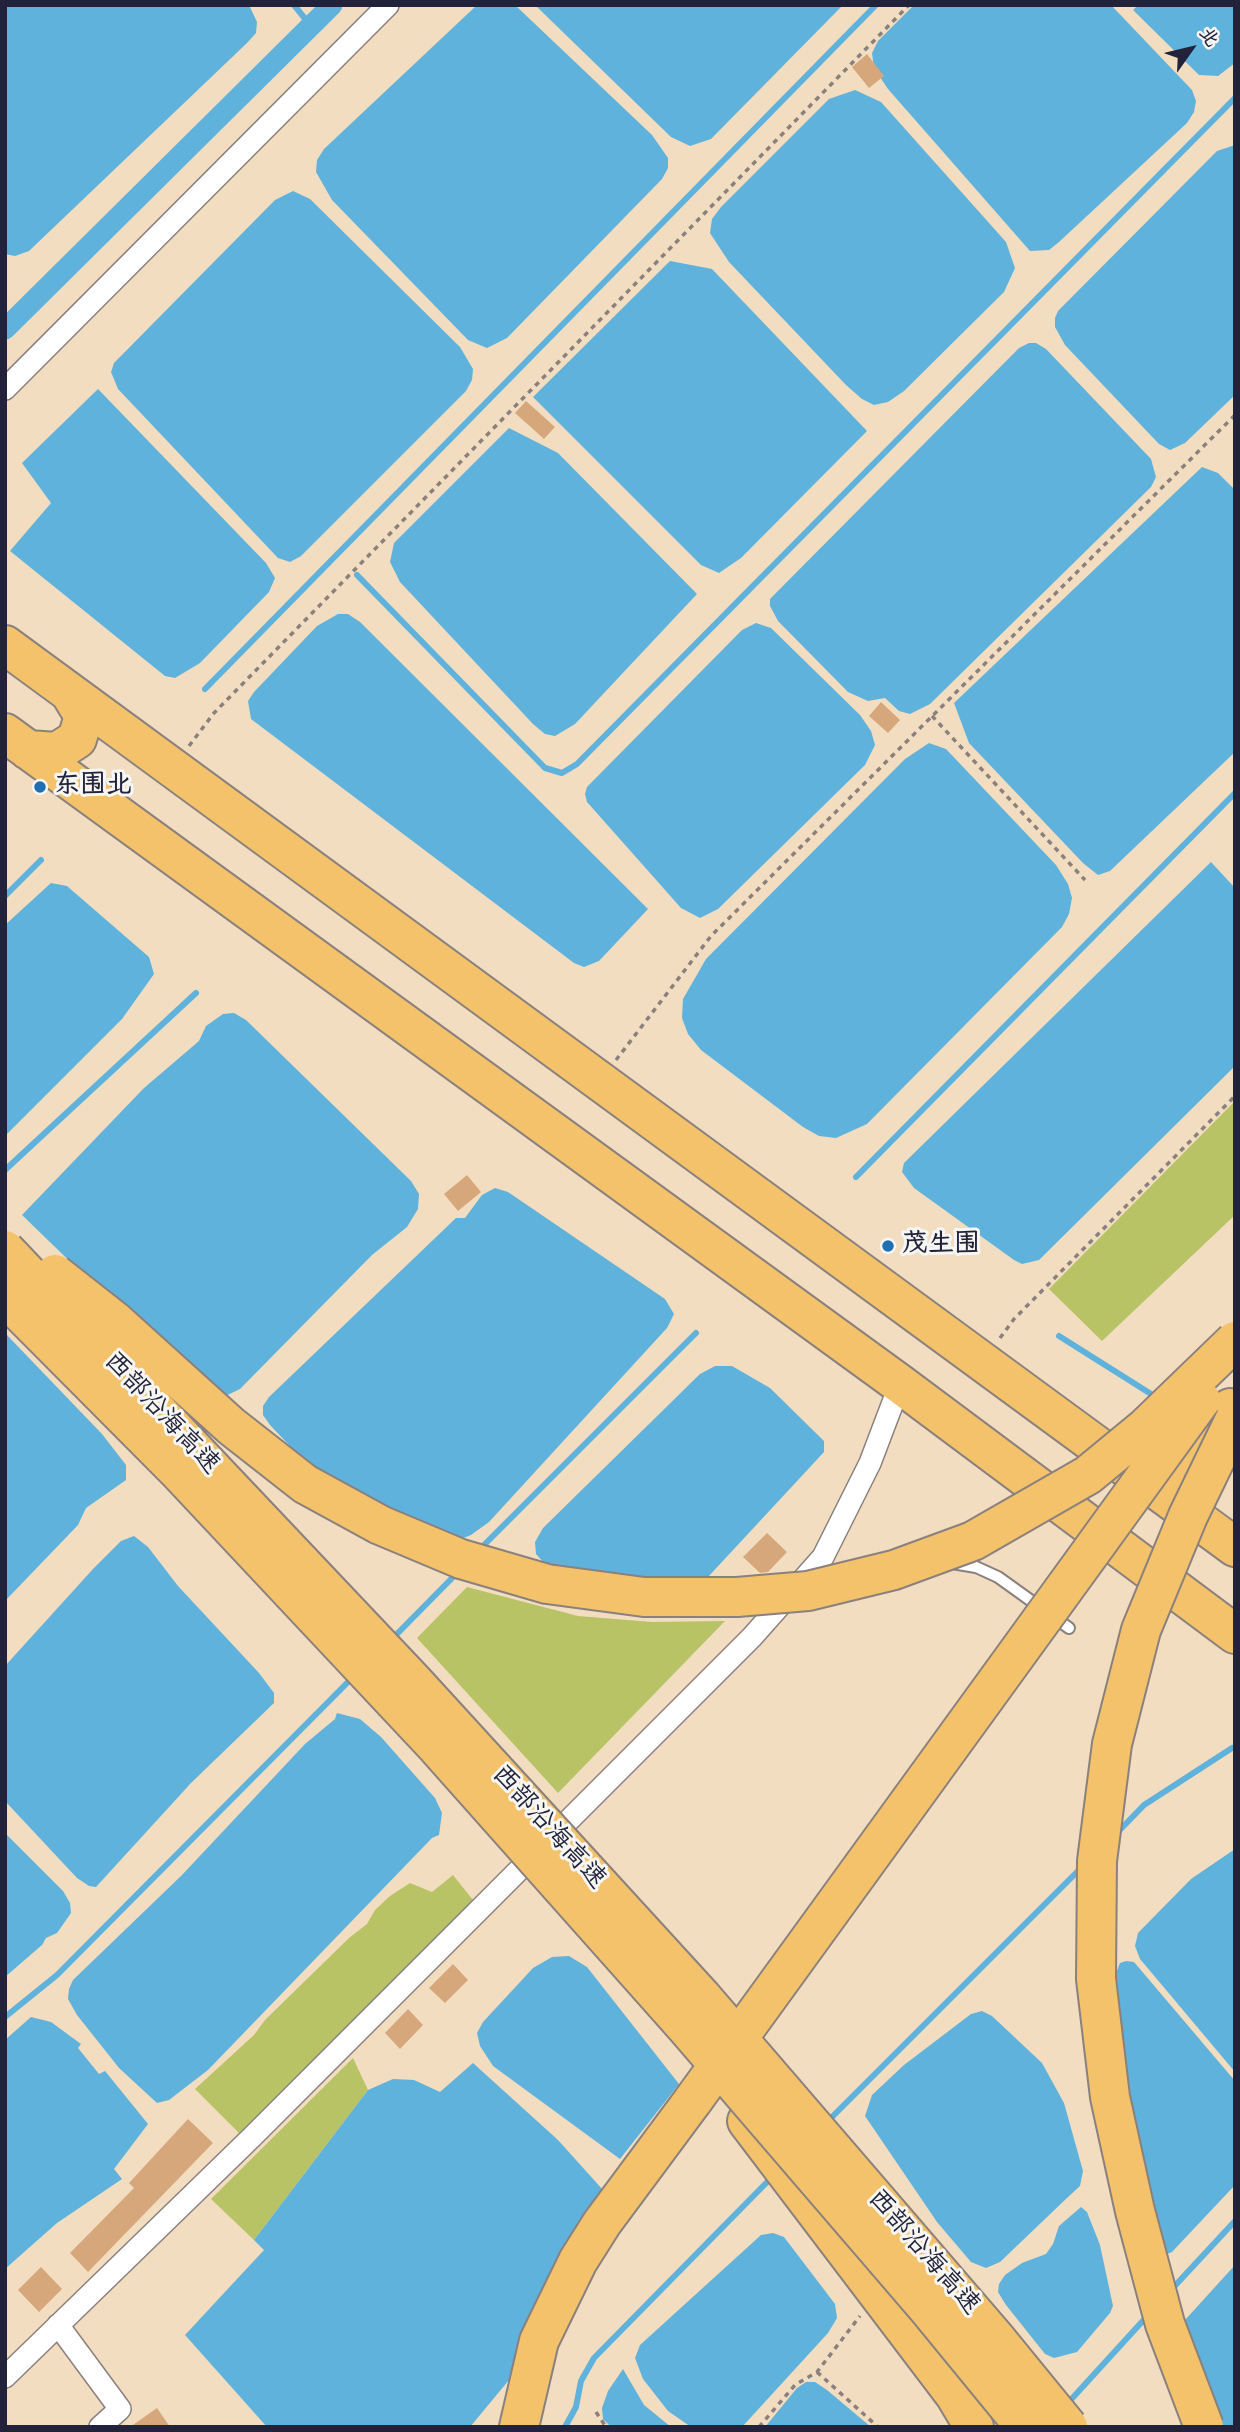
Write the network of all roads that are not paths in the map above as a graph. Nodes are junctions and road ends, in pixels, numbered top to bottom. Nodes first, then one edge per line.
1 (388, 5) edge
2 (5, 389) edge
3 (5, 645) edge
4 (70, 693) junction
5 (17, 741) edge
6 (5, 1234) edge
7 (5, 1250) edge
8 (5, 1297) edge
9 (1235, 1341) edge
10 (1235, 1353) edge
11 (900, 1384) junction
12 (1235, 1401) edge
13 (1235, 1419) edge
14 (1235, 1547) edge
15 (783, 1602) junction
16 (1069, 1628) dead end
17 (1235, 1634) edge
18 (737, 2086) junction
19 (58, 2325) junction
20 (5, 2377) edge
21 (100, 2427) edge
22 (519, 2427) edge
23 (542, 2427) edge
24 (974, 2427) edge
25 (1025, 2427) edge
26 (1068, 2427) edge
27 (1204, 2427) edge

1 - 2 street
3 - 4 highway
4 - 5 highway
4 - 14 highway
5 - 11 highway
6 - 9 highway, bridge
7 - 26 highway, 西部沿海高速, bridge
8 - 18 highway, 西部沿海高速, bridge
10 - 22 highway, bridge
11 - 15 street
11 - 17 highway
12 - 23 highway, bridge
13 - 27 highway, bridge
15 - 16 lane
15 - 19 street
18 - 24 highway
18 - 25 highway, 西部沿海高速, bridge
19 - 20 street
19 - 21 street

